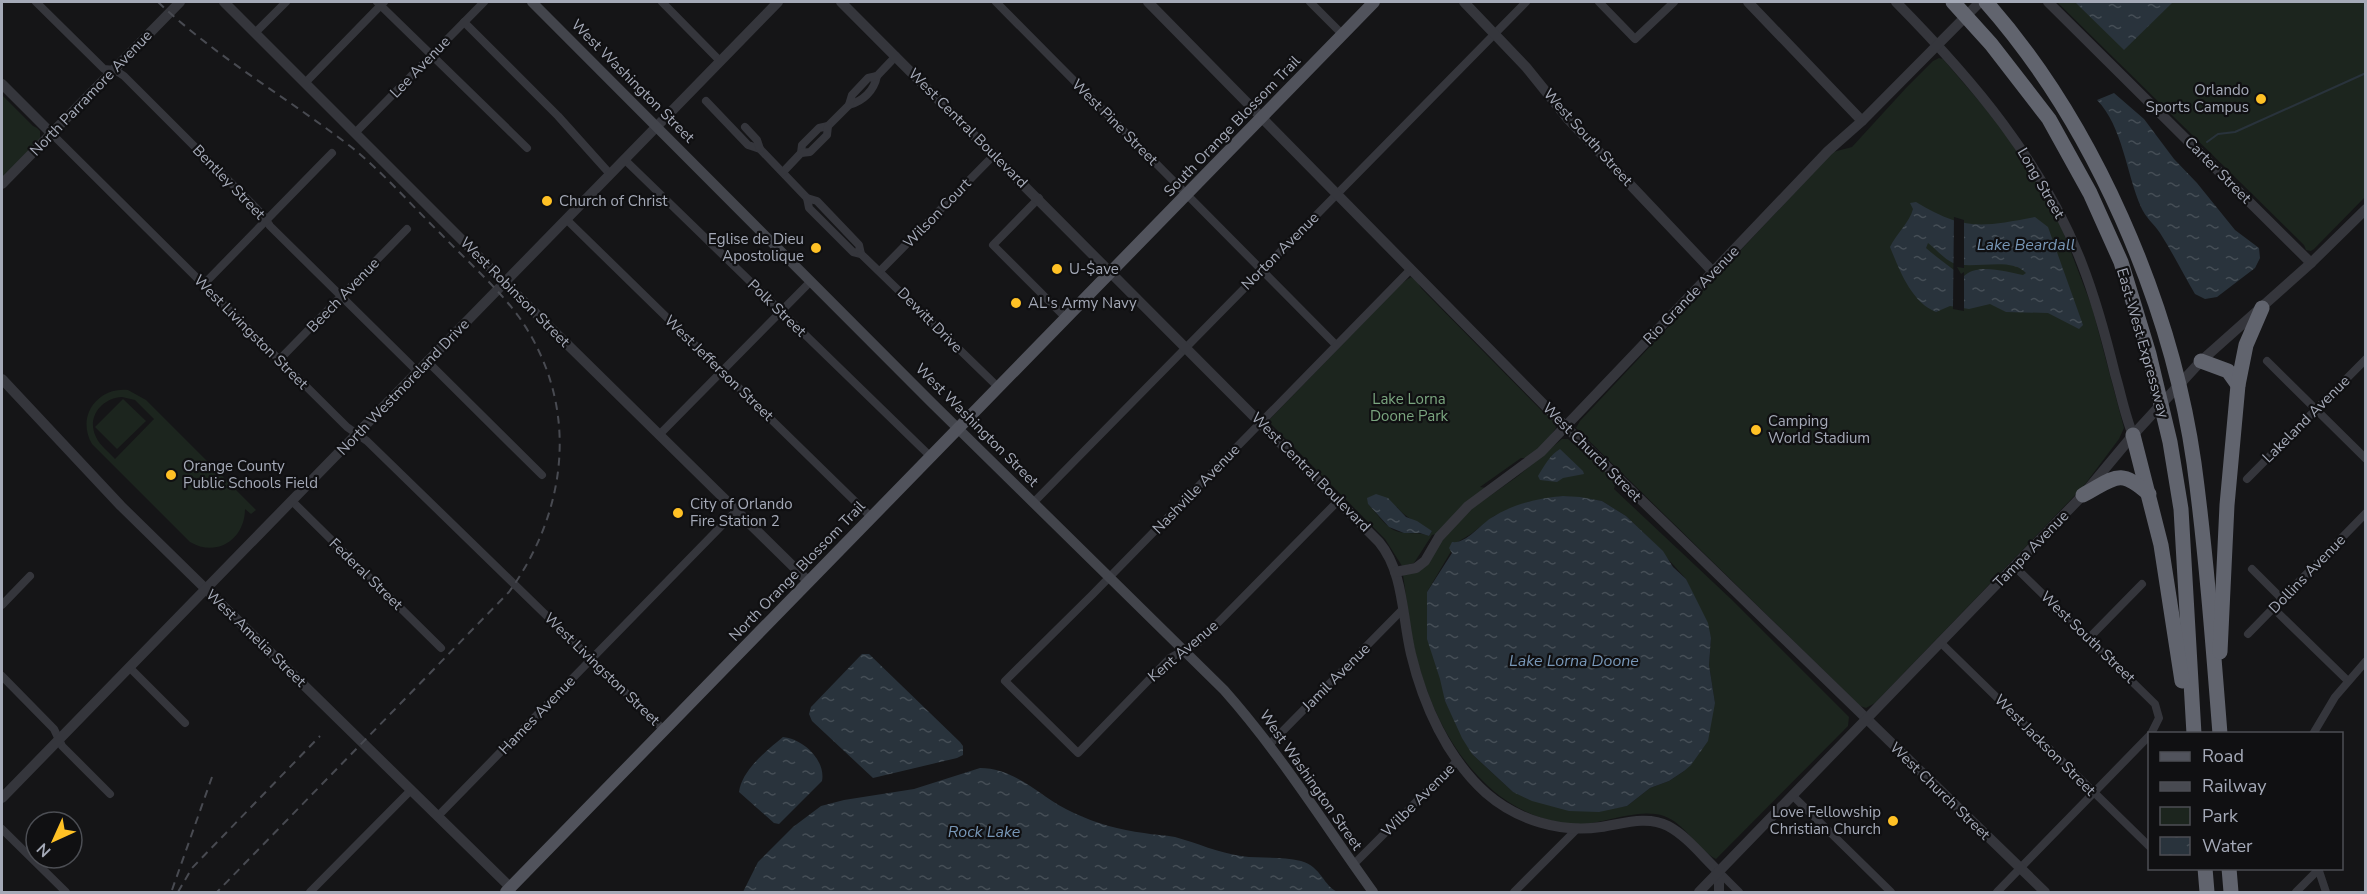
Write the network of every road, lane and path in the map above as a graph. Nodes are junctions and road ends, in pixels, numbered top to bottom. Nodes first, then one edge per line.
1 (36, 2) edge
2 (180, 2) edge
3 (224, 2) edge
4 (286, 2) edge
5 (484, 2) edge
6 (532, 2) edge
7 (662, 2) edge
8 (778, 2) edge
9 (841, 2) edge
10 (996, 2) edge
11 (1148, 2) edge
12 (1310, 2) edge
13 (1374, 2) edge
14 (1464, 2) edge
15 (1526, 2) edge
16 (1599, 2) edge
17 (1674, 2) edge
18 (1748, 2) edge
19 (1896, 2) edge
20 (1953, 2) edge
21 (1980, 2) edge
22 (1986, 2) edge
23 (2048, 2) edge
24 (381, 3) edge
25 (464, 22) junction
26 (255, 33) junction
27 (1342, 34) junction
28 (1494, 34) junction
29 (1937, 45) junction
30 (432, 55) junction
31 (896, 56) junction
32 (720, 61) junction
33 (115, 70) junction
34 (2, 84) edge
35 (305, 84) junction
36 (705, 101) dead end
37 (1262, 117) junction
38 (1862, 120) junction
39 (657, 127) junction
40 (745, 127) dead end
41 (356, 133) junction
42 (52, 134) junction
43 (527, 148) dead end
44 (760, 149) junction
45 (332, 153) dead end
46 (994, 154) junction
47 (624, 159) junction
48 (783, 172) junction
49 (610, 174) junction
50 (2, 184) edge
51 (1337, 194) junction
52 (1186, 195) junction
53 (1039, 198) junction
54 (2366, 209) edge
55 (566, 219) junction
56 (266, 220) junction
57 (407, 229) dead end
58 (2311, 263) junction
59 (1411, 269) junction
60 (1261, 270) junction
61 (880, 271) junction
62 (1111, 271) junction
63 (1713, 272) junction
64 (811, 281) junction
65 (504, 282) junction
66 (204, 285) junction
67 (341, 297) junction
68 (2262, 308) junction
69 (781, 311) junction
70 (1066, 318) junction
71 (1336, 345) junction
72 (1186, 346) junction
73 (2366, 359) edge
74 (279, 360) junction
75 (2201, 361) junction
76 (2267, 361) dead end
77 (427, 362) junction
78 (722, 371) junction
79 (417, 372) junction
80 (2, 380) edge
81 (2238, 385) junction
82 (998, 387) junction
83 (2316, 409) junction
84 (1262, 422) junction
85 (1565, 426) junction
86 (958, 428) junction
87 (356, 434) junction
88 (659, 435) junction
89 (2133, 435) junction
90 (930, 456) junction
91 (2366, 459) edge
92 (542, 475) dead end
93 (2247, 479) dead end
94 (2149, 494) junction
95 (2083, 495) junction
96 (1339, 500) junction
97 (292, 501) junction
98 (1034, 502) junction
99 (736, 511) junction
100 (2366, 513) edge
101 (871, 517) junction
102 (2014, 566) junction
103 (2252, 569) dead end
104 (1395, 572) junction
105 (30, 576) dead end
106 (1111, 577) junction
107 (808, 582) junction
108 (2142, 584) dead end
109 (205, 589) junction
110 (2283, 600) junction
111 (2, 605) edge
112 (2274, 609) junction
113 (1402, 610) junction
114 (2248, 634) dead end
115 (2089, 638) junction
116 (1940, 642) junction
117 (441, 648) dead end
118 (1185, 650) junction
119 (591, 659) junction
120 (2366, 661) edge
121 (129, 667) junction
122 (2, 676) edge
123 (2347, 680) junction
124 (1867, 720) junction
125 (185, 723) dead end
126 (2219, 726) edge
127 (664, 730) junction
128 (2151, 732) edge
129 (2192, 732) edge
130 (2193, 732) edge
131 (2314, 732) edge
132 (2148, 736) edge
133 (59, 738) junction
134 (1270, 744) junction
135 (1078, 753) joint
136 (1457, 761) junction
137 (411, 790) junction
138 (2093, 793) junction
139 (110, 794) dead end
140 (1792, 795) junction
141 (2, 798) edge
142 (438, 816) junction
143 (1578, 828) junction
144 (2, 829) edge
145 (2148, 845) edge
146 (1353, 866) junction
147 (2021, 869) junction
148 (2205, 870) edge
149 (2229, 870) edge
150 (2318, 870) edge
151 (2319, 870) edge
152 (1719, 872) junction
153 (511, 891) edge
154 (66, 892) edge
155 (310, 892) edge
156 (1373, 892) edge
157 (1514, 892) edge
158 (1699, 892) edge
159 (1719, 892) edge
160 (1739, 892) edge
161 (1891, 892) edge
162 (1998, 892) edge
163 (2044, 892) edge
164 (2207, 892) edge
165 (2231, 892) edge
166 (2296, 892) edge
167 (2326, 892) edge

1 - 33 street, Bentley Street
2 - 33 street, North Parramore Avenue
3 - 26 street, West Robinson Street
4 - 26 street
5 - 25 street, Lee Avenue
6 - 39 main road, West Washington Street
7 - 32 street
8 - 32 street, North Westmoreland Drive
9 - 31 street, West Central Boulevard
10 - 52 street, West Pine Street
11 - 37 street, West Church Street
12 - 27 street
13 - 27 main road, South Orange Blossom Trail
14 - 28 street, West South Street
15 - 28 street, Norton Avenue
16 - 17 street
18 - 38 street
19 - 29 street, Long Street
20 - 130 highway, East-West Expressway
21 - 29 street, Rio Grande Avenue
22 - 126 highway, East-West Expressway
23 - 58 street, Carter Street
24 - 30 street
24 - 35 street
25 - 30 street, Lee Avenue
25 - 49 street
26 - 35 street, West Robinson Street
27 - 37 main road, South Orange Blossom Trail
28 - 51 street, Norton Avenue
28 - 63 street, West South Street
29 - 38 street, Rio Grande Avenue
29 - 89 street, Long Street
30 - 41 street, Lee Avenue
30 - 43 street
31 - 46 street, West Central Boulevard
31 - 48 street
32 - 39 street, North Westmoreland Drive
33 - 42 street, North Parramore Avenue
33 - 56 street, Bentley Street
34 - 42 street, West Livingston Street
35 - 41 street, West Robinson Street
36 - 44 street, Dewitt Drive
37 - 51 street, West Church Street
37 - 52 main road, South Orange Blossom Trail
38 - 63 street, Rio Grande Avenue
39 - 47 street, North Westmoreland Drive
39 - 64 main road, West Washington Street
40 - 44 street, Dewitt Drive
41 - 65 street, West Robinson Street
42 - 50 street, North Parramore Avenue
42 - 66 street, West Livingston Street
44 - 48 street, Dewitt Drive
45 - 56 street
46 - 53 street, West Central Boulevard
46 - 61 street, Wilson Court
47 - 49 street, North Westmoreland Drive
47 - 69 street, Polk Street
48 - 61 street, Dewitt Drive
49 - 55 street, North Westmoreland Drive
51 - 59 street, West Church Street
51 - 60 street, Norton Avenue
52 - 60 street, West Pine Street
52 - 62 main road, South Orange Blossom Trail
53 - 62 street, West Central Boulevard
53 - 70 street
54 - 58 street, Tampa Avenue
55 - 65 street, North Westmoreland Drive
55 - 78 street, West Jefferson Street
56 - 66 street
56 - 67 street, Bentley Street
57 - 67 street, Beech Avenue
58 - 68 street, Tampa Avenue
59 - 71 street, Nashville Avenue
59 - 85 street, West Church Street
60 - 71 street, West Pine Street
60 - 72 street, Norton Avenue
61 - 82 street, Dewitt Drive
62 - 70 main road, North Orange Blossom Trail
62 - 72 street, West Central Boulevard
63 - 85 street, Rio Grande Avenue
64 - 69 street
64 - 86 main road, West Washington Street
65 - 77 street, North Westmoreland Drive
65 - 88 street, West Robinson Street
66 - 74 street, West Livingston Street
67 - 74 street, Beech Avenue
67 - 79 street, Bentley Street
68 - 75 street, Tampa Avenue
68 - 81 highway
69 - 78 street
69 - 90 street, Polk Street
70 - 82 main road, North Orange Blossom Trail
71 - 84 street, Nashville Avenue
72 - 84 street, West Central Boulevard
72 - 98 street, Norton Avenue
73 - 83 street, Lakeland Avenue
74 - 87 street, West Livingston Street
75 - 81 highway
75 - 89 street, Tampa Avenue
76 - 83 street
77 - 79 street, North Westmoreland Drive
77 - 92 street
78 - 88 street
78 - 101 street, West Jefferson Street
79 - 87 street, North Westmoreland Drive
80 - 109 street, West Amelia Street
81 - 126 highway
82 - 86 main road, North Orange Blossom Trail
83 - 91 street
83 - 93 street, Lakeland Avenue
84 - 96 street, West Central Boulevard
84 - 106 street, Nashville Avenue
85 - 104 street, Rio Grande Avenue
85 - 124 street, West Church Street
86 - 90 main road, North Orange Blossom Trail
86 - 98 main road, West Washington Street
87 - 97 street, North Westmoreland Drive
87 - 119 street, West Livingston Street
88 - 99 street, West Robinson Street
89 - 94 highway
89 - 95 street, Tampa Avenue
90 - 101 main road, North Orange Blossom Trail
94 - 95 highway
94 - 129 highway
95 - 102 street, Tampa Avenue
96 - 104 street, West Central Boulevard
96 - 118 street, Kent Avenue
97 - 109 street, North Westmoreland Drive
97 - 117 street, Federal Street
98 - 106 main road, West Washington Street
99 - 107 street, West Robinson Street
99 - 119 street, Hames Avenue
100 - 110 street, Dollins Avenue
101 - 107 main road, North Orange Blossom Trail
102 - 115 street, West South Street
102 - 116 street, Tampa Avenue
103 - 110 street
104 - 113 street, West Central Boulevard
105 - 111 street
106 - 118 main road, West Washington Street
106 - 135 street, Nashville Avenue
107 - 127 main road, North Orange Blossom Trail
108 - 115 street
109 - 121 street, North Westmoreland Drive
109 - 137 street, West Amelia Street
110 - 112 street, Dollins Avenue
112 - 114 street, Dollins Avenue
112 - 123 street
113 - 134 street, Jamil Avenue
113 - 136 street, West Central Boulevard
115 - 128 street, West South Street
116 - 124 street, Tampa Avenue
116 - 138 street, West Jackson Street
118 - 134 main road, West Washington Street
118 - 135 street, Kent Avenue
119 - 127 street, West Livingston Street
119 - 142 street, Hames Avenue
120 - 123 street
121 - 125 street
121 - 133 street, North Westmoreland Drive
122 - 133 street
123 - 131 street
124 - 140 street, Tampa Avenue
124 - 147 street, West Church Street
127 - 153 main road, North Orange Blossom Trail
132 - 138 street
133 - 139 street
133 - 141 street, North Westmoreland Drive
134 - 146 main road, West Washington Street
136 - 143 street, West Central Boulevard
136 - 146 street, Wilbe Avenue
137 - 142 street, West Amelia Street
137 - 155 street
138 - 145 street, West Jackson Street
138 - 147 street
140 - 152 street, Tampa Avenue
140 - 161 street
142 - 153 street, West Amelia Street
143 - 152 street, West Central Boulevard
143 - 157 street
144 - 154 street
146 - 156 main road, West Washington Street
147 - 162 street
147 - 163 street, West Church Street
148 - 164 highway
149 - 165 highway
150 - 166 street
151 - 167 street
152 - 158 street, Tampa Avenue
152 - 159 street
152 - 160 street, West Central Boulevard

